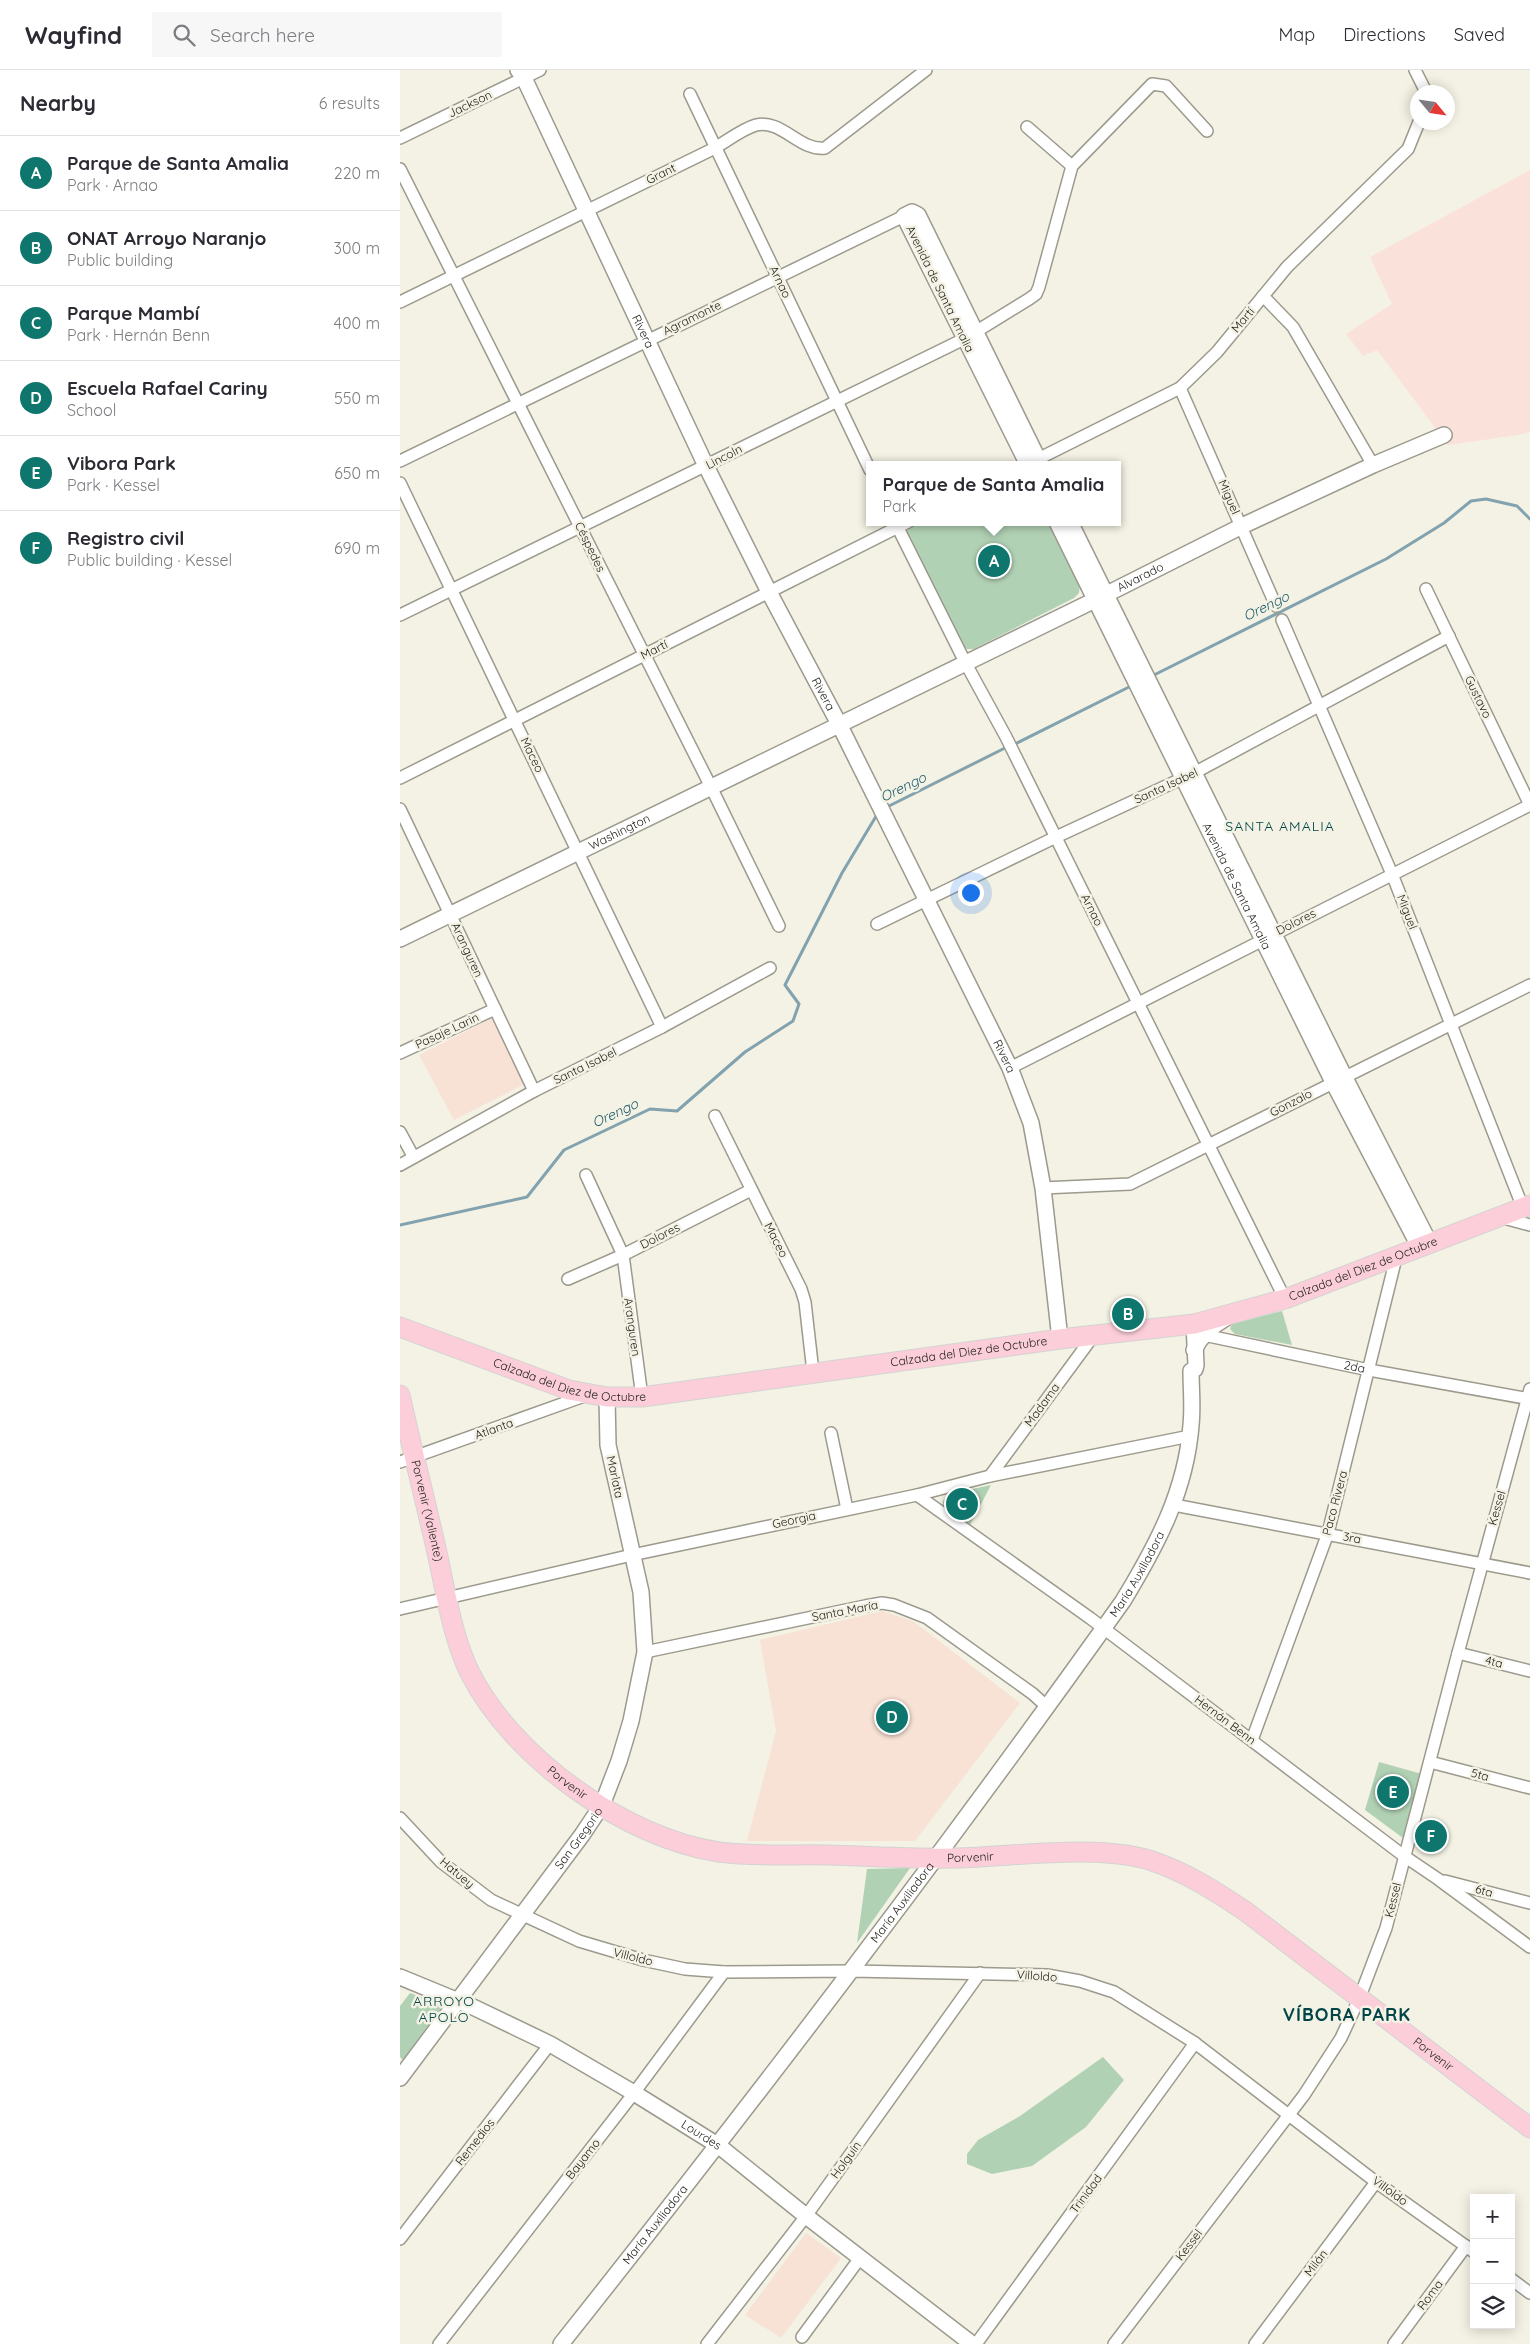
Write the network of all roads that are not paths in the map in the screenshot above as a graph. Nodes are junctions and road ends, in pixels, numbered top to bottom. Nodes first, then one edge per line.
1 (540, 70) edge
2 (926, 70) edge
3 (1415, 70) edge
4 (521, 74) edge
5 (1422, 85) edge
6 (690, 94) dead end
7 (1027, 127) dead end
8 (1416, 130) edge
9 (1207, 131) dead end
10 (400, 138) edge
11 (715, 148) junction
12 (1072, 166) junction
13 (400, 169) edge
14 (585, 211) junction
15 (904, 216) joint
16 (452, 276) junction
17 (777, 277) junction
18 (1263, 296) junction
19 (400, 302) edge
20 (970, 336) junction
21 (646, 341) junction
22 (1180, 388) junction
23 (837, 400) junction
24 (519, 403) junction
25 (1444, 435) dead end
26 (400, 461) edge
27 (1031, 461) edge
28 (1036, 461) edge
29 (866, 462) edge
30 (1373, 465) junction
31 (706, 466) junction
32 (400, 483) edge
33 (896, 526) edge
34 (901, 526) edge
35 (1058, 526) edge
36 (1072, 526) edge
37 (1242, 526) junction
38 (580, 527) junction
39 (1426, 589) dead end
40 (451, 590) junction
41 (769, 592) junction
42 (1101, 598) junction
43 (1276, 606) dead end
44 (400, 615) edge
45 (1282, 620) dead end
46 (1449, 636) junction
47 (644, 655) junction
48 (965, 662) junction
49 (1319, 705) junction
50 (515, 719) junction
51 (839, 724) junction
52 (1188, 776) junction
53 (400, 778) edge
54 (711, 787) junction
55 (1530, 805) edge
56 (400, 809) edge
57 (1056, 837) junction
58 (578, 852) junction
59 (1392, 874) junction
60 (927, 900) junction
61 (450, 915) junction
62 (877, 924) dead end
63 (779, 926) dead end
64 (1268, 936) junction
65 (400, 939) edge
66 (770, 968) dead end
67 (1530, 985) edge
68 (1138, 1001) junction
69 (495, 1009) junction
70 (1450, 1024) junction
71 (662, 1027) junction
72 (400, 1053) edge
73 (1010, 1068) junction
74 (1338, 1079) junction
75 (534, 1091) junction
76 (715, 1116) dead end
77 (400, 1132) edge
78 (1208, 1146) junction
79 (413, 1156) junction
80 (400, 1164) edge
81 (586, 1175) dead end
82 (1043, 1188) junction
83 (751, 1190) junction
84 (1527, 1206) edge
85 (1500, 1217) junction
86 (1530, 1225) edge
87 (1425, 1246) junction
88 (622, 1255) junction
89 (1396, 1258) junction
90 (568, 1279) dead end
91 (1285, 1300) junction
92 (400, 1326) edge
93 (1192, 1330) junction
94 (1094, 1335) junction
95 (1060, 1338) junction
96 (1369, 1370) junction
97 (813, 1372) junction
98 (1191, 1372) junction
99 (400, 1395) edge
100 (587, 1395) junction
101 (1529, 1395) edge
102 (642, 1397) junction
103 (607, 1398) junction
104 (831, 1433) dead end
105 (1190, 1436) junction
106 (407, 1460) edge
107 (990, 1476) junction
108 (917, 1495) junction
109 (1174, 1505) junction
110 (847, 1509) junction
111 (1328, 1533) junction
112 (632, 1555) junction
113 (1482, 1564) junction
114 (1530, 1573) edge
115 (447, 1598) junction
116 (400, 1609) edge
117 (1103, 1628) junction
118 (645, 1652) junction
119 (1458, 1653) junction
120 (1530, 1671) edge
121 (1046, 1706) junction
122 (1252, 1740) junction
123 (1430, 1762) junction
124 (1530, 1788) edge
125 (602, 1805) junction
126 (400, 1818) edge
127 (1404, 1856) junction
128 (936, 1858) junction
129 (1438, 1879) junction
130 (1530, 1904) edge
131 (523, 1916) junction
132 (1530, 1947) edge
133 (852, 1971) junction
134 (724, 1972) junction
135 (980, 1973) junction
136 (400, 1977) edge
137 (1359, 1999) junction
138 (459, 2001) junction
139 (1195, 2043) junction
140 (550, 2044) junction
141 (400, 2078) edge
142 (634, 2092) junction
143 (1289, 2114) junction
144 (1530, 2128) edge
145 (719, 2146) junction
146 (1376, 2182) junction
147 (806, 2216) junction
148 (400, 2239) edge
149 (1470, 2249) edge
150 (860, 2258) junction
151 (1515, 2282) edge
152 (1530, 2293) edge
153 (802, 2338) dead end
154 (439, 2344) edge
155 (561, 2344) edge
156 (707, 2344) edge
157 (974, 2344) edge
158 (1114, 2344) edge
159 (1255, 2344) edge
160 (1394, 2344) edge

1 - 4 street, Jackson
2 - 11 street, Grant
3 - 5 street
4 - 10 street, Jackson
4 - 14 street, Rivera
6 - 11 street, Arnao
7 - 12 street
8 - 18 street, Martí
9 - 12 street
11 - 14 street, Grant
11 - 17 street, Arnao
12 - 20 street, Lincoln
13 - 16 street, Céspedes
14 - 16 street, Grant
14 - 21 street, Rivera
15 - 17 street, Agramonte
15 - 20 street, Avenida de Santa Amalia
16 - 19 street, Grant
16 - 24 street, Céspedes
17 - 21 street, Agramonte
17 - 23 street, Arnao
18 - 22 street, Martí
18 - 30 street
20 - 23 street, Lincoln
20 - 27 street, Avenida de Santa Amalia
21 - 24 street, Agramonte
21 - 31 street, Rivera
22 - 28 street, Martí
22 - 37 street, Miguel
23 - 29 street, Arnao
23 - 31 street, Lincoln
24 - 26 street, Agramonte
24 - 38 street, Céspedes
25 - 30 street, Alvarado
30 - 37 street, Alvarado
31 - 38 street, Lincoln
31 - 41 street, Rivera
32 - 40 street, Maceo
33 - 41 street, Martí
34 - 48 street, Arnao
35 - 42 street, Avenida de Santa Amalia
36 - 42 street, Avenida de Santa Amalia
37 - 42 street, Alvarado
37 - 43 street, Miguel
38 - 40 street, Lincoln
38 - 47 street, Céspedes
39 - 46 street, Gustavo
40 - 44 street, Lincoln
40 - 50 street, Maceo
41 - 47 street, Martí
41 - 51 street, Rivera
42 - 48 street, Alvarado
42 - 52 street, Avenida de Santa Amalia
45 - 49 street, Miguel
46 - 49 street, Santa Isabel
46 - 55 street, Gustavo
47 - 50 street, Martí
47 - 54 street, Céspedes
48 - 51 street, Alvarado
48 - 57 street, Arnao
49 - 52 street, Santa Isabel
49 - 59 street, Miguel
50 - 53 street, Martí
50 - 58 street, Maceo
51 - 54 street, Washington
51 - 60 street, Rivera
52 - 57 street, Santa Isabel
52 - 64 street, Avenida de Santa Amalia
54 - 58 street, Washington
54 - 63 street, Céspedes
55 - 59 street, Dolores
56 - 61 street, Aranguren
57 - 60 street, Santa Isabel
57 - 68 street, Arnao
58 - 61 street, Washington
58 - 71 street, Maceo
59 - 64 street, Dolores
59 - 70 street, Miguel
60 - 62 street, Santa Isabel
60 - 73 street, Rivera
61 - 65 street, Washington
61 - 69 street, Aranguren
64 - 68 street, Dolores
64 - 74 street, Avenida de Santa Amalia
66 - 71 street, Santa Isabel
67 - 70 street, Gonzalo
68 - 73 street, Dolores
68 - 78 street, Arnao
69 - 72 street, Pasaje Larin
69 - 75 street, Aranguren
70 - 74 street, Gonzalo
70 - 84 street, Miguel
71 - 75 street, Santa Isabel
73 - 82 street, Rivera
74 - 78 street, Gonzalo
74 - 87 street, Avenida de Santa Amalia
75 - 79 street, Santa Isabel
76 - 83 street, Maceo
77 - 79 street
78 - 82 street, Gonzalo
78 - 91 street, Arnao
79 - 80 street, Santa Isabel
81 - 88 street, Aranguren
82 - 95 street, Rivera
83 - 88 street, Dolores
83 - 97 street, Maceo
84 - 85 main road, Calzada del Diez de Octubre
85 - 86 street
85 - 87 main road, Calzada del Diez de Octubre
87 - 89 main road, Calzada del Diez de Octubre
88 - 90 street, Dolores
88 - 102 street, Aranguren
89 - 91 main road, Calzada del Diez de Octubre
89 - 96 street, Paco Rivera
91 - 93 main road, Calzada del Diez de Octubre
92 - 100 main road, Calzada del Diez de Octubre
93 - 94 main road, Calzada del Diez de Octubre
93 - 96 street, 2da
93 - 98 street, María Auxiliadora
93 - 98 street, María Auxiliadora
94 - 95 main road, Calzada del Diez de Octubre
94 - 107 street, Madama
95 - 97 main road, Calzada del Diez de Octubre
96 - 101 street, 2da
96 - 111 street, Paco Rivera
97 - 102 main road, Calzada del Diez de Octubre
98 - 105 street, María Auxiliadora
99 - 106 main road, Porvenir (Valiente)
100 - 103 main road, Calzada del Diez de Octubre
100 - 106 street, Atlanta
101 - 113 street, Kessel
102 - 103 main road, Calzada del Diez de Octubre
103 - 112 street, Marlata
104 - 110 street
105 - 107 street, Georgia
105 - 109 street, María Auxiliadora
106 - 115 main road, Porvenir (Valiente)
107 - 108 street, Georgia
108 - 110 street, Georgia
108 - 117 street, Hernán Benn
109 - 111 street, 3ra
109 - 117 street, María Auxiliadora
110 - 112 street, Georgia
111 - 113 street, 3ra
111 - 122 street, Paco Rivera
112 - 115 street, Georgia
112 - 118 street, San Gregorio
113 - 114 street, 3ra
113 - 119 street, Kessel
115 - 116 street, Georgia
115 - 125 main road, Porvenir
117 - 121 street, María Auxiliadora
117 - 122 street, Hernán Benn
118 - 121 street, Santa María
118 - 125 street, San Gregorio
119 - 120 street, 4ta
119 - 123 street, Kessel
121 - 128 street, María Auxiliadora
122 - 127 street, Hernán Benn
123 - 124 street, 5ta
123 - 127 street, Kessel
125 - 128 main road, Porvenir
125 - 131 street, San Gregorio
126 - 131 street, Hatuey
127 - 129 street, Hernán Benn
127 - 137 street, Kessel
128 - 133 street, María Auxiliadora
128 - 137 main road, Porvenir
129 - 130 street, 6ta
129 - 132 street, Hernán Benn
131 - 134 street, Villoldo
131 - 138 street, San Gregorio
133 - 134 street, Villoldo
133 - 135 street, Villoldo
133 - 145 street, María Auxiliadora
134 - 142 street, Bayamo
135 - 139 street, Villoldo
135 - 147 street, Holguín
136 - 138 street, Lourdes
137 - 143 street, Kessel
137 - 144 main road, Porvenir
138 - 140 street, Lourdes
138 - 141 street, San Gregorio
139 - 143 street, Villoldo
139 - 157 street, Trinidad
140 - 142 street, Lourdes
140 - 148 street, Remedios
142 - 145 street, Lourdes
142 - 154 street, Bayamo
143 - 146 street, Villoldo
143 - 158 street, Kessel
145 - 147 street, Lourdes
145 - 155 street, María Auxiliadora
146 - 149 street, Villoldo
146 - 159 street, Milán
147 - 150 street, Lourdes
147 - 156 street, Holguín
149 - 160 street, Roma
150 - 153 street
150 - 157 street, Lourdes
151 - 152 street

